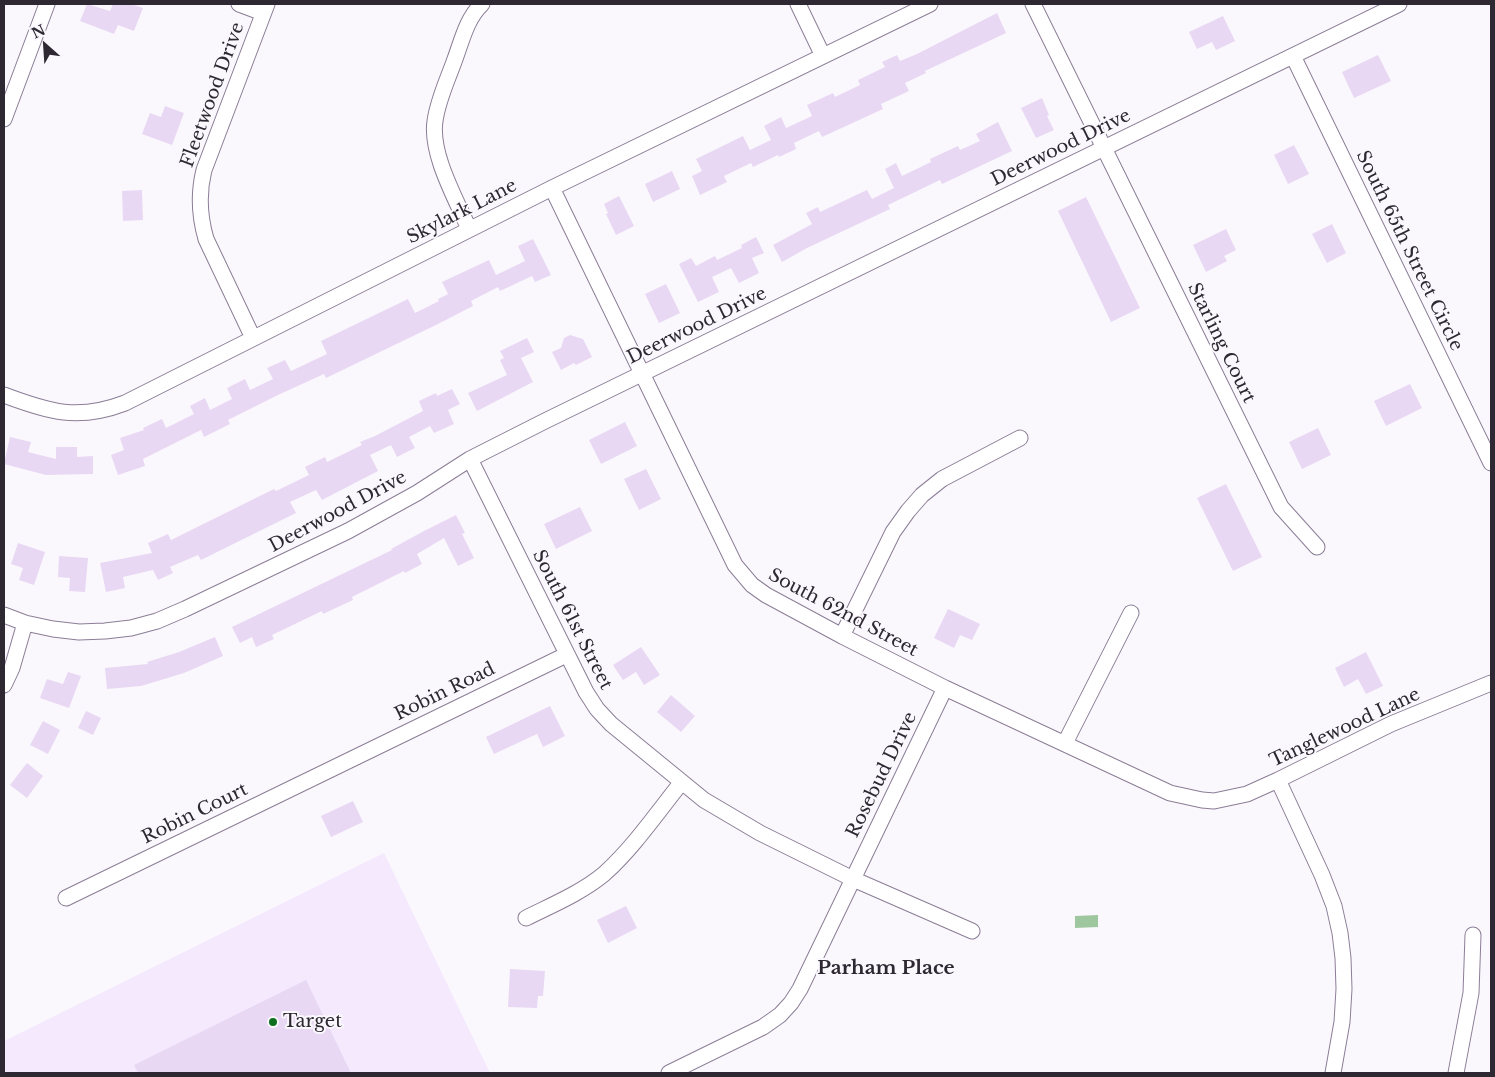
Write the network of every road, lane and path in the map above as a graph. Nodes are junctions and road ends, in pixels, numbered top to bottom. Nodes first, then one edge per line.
1 (47, 4) edge
2 (239, 4) edge
3 (482, 4) edge
4 (798, 4) edge
5 (930, 4) edge
6 (1034, 4) edge
7 (1399, 4) edge
8 (265, 8) edge
9 (823, 56) junction
10 (1293, 56) junction
11 (7, 98) edge
12 (4, 118) edge
13 (1104, 148) junction
14 (552, 188) junction
15 (469, 230) junction
16 (253, 338) junction
17 (642, 374) junction
18 (4, 395) edge
19 (1020, 438) dead end
20 (470, 460) junction
21 (1491, 463) edge
22 (1317, 547) dead end
23 (1131, 613) dead end
24 (4, 615) edge
25 (25, 623) junction
26 (842, 636) junction
27 (566, 655) junction
28 (1491, 683) edge
29 (4, 685) edge
30 (945, 688) junction
31 (1065, 743) junction
32 (341, 764) joint
33 (1278, 780) junction
34 (682, 782) junction
35 (1214, 801) joint
36 (853, 879) junction
37 (66, 898) dead end
38 (526, 918) dead end
39 (972, 931) dead end
40 (1474, 935) dead end
41 (669, 1073) edge
42 (1332, 1073) edge
43 (1456, 1073) edge

1 - 11 street
2 - 8 street
3 - 15 street
4 - 9 street
5 - 9 street, Skylark Lane
6 - 13 street, Starling Court
7 - 10 street, Deerwood Drive
8 - 16 street, Fleetwood Drive
9 - 14 street, Skylark Lane
10 - 13 street, Deerwood Drive
10 - 21 street, South 65th Street Circle
11 - 12 street
13 - 17 street, Deerwood Drive
13 - 22 street, Starling Court
14 - 15 street, Skylark Lane
14 - 17 street, South 62nd Street
15 - 16 street, Skylark Lane
16 - 18 street, Skylark Lane
17 - 20 street, Deerwood Drive
17 - 26 street, South 62nd Street
19 - 26 street
20 - 25 street, Deerwood Drive
20 - 27 street, South 61st Street
23 - 31 street
24 - 25 street, Deerwood Drive
25 - 29 street
26 - 30 street, South 62nd Street
27 - 32 street, Robin Road
27 - 34 street, South 61st Street
28 - 33 street, Tanglewood Lane
30 - 31 street, South 62nd Street
30 - 36 street, Rosebud Drive
31 - 35 street, South 62nd Street
32 - 37 street, Robin Court
33 - 35 street, Tanglewood Lane
33 - 42 street
34 - 36 street, South 61st Street
34 - 38 street
36 - 39 street, South 61st Street
36 - 41 street, Rosebud Drive
40 - 43 street

